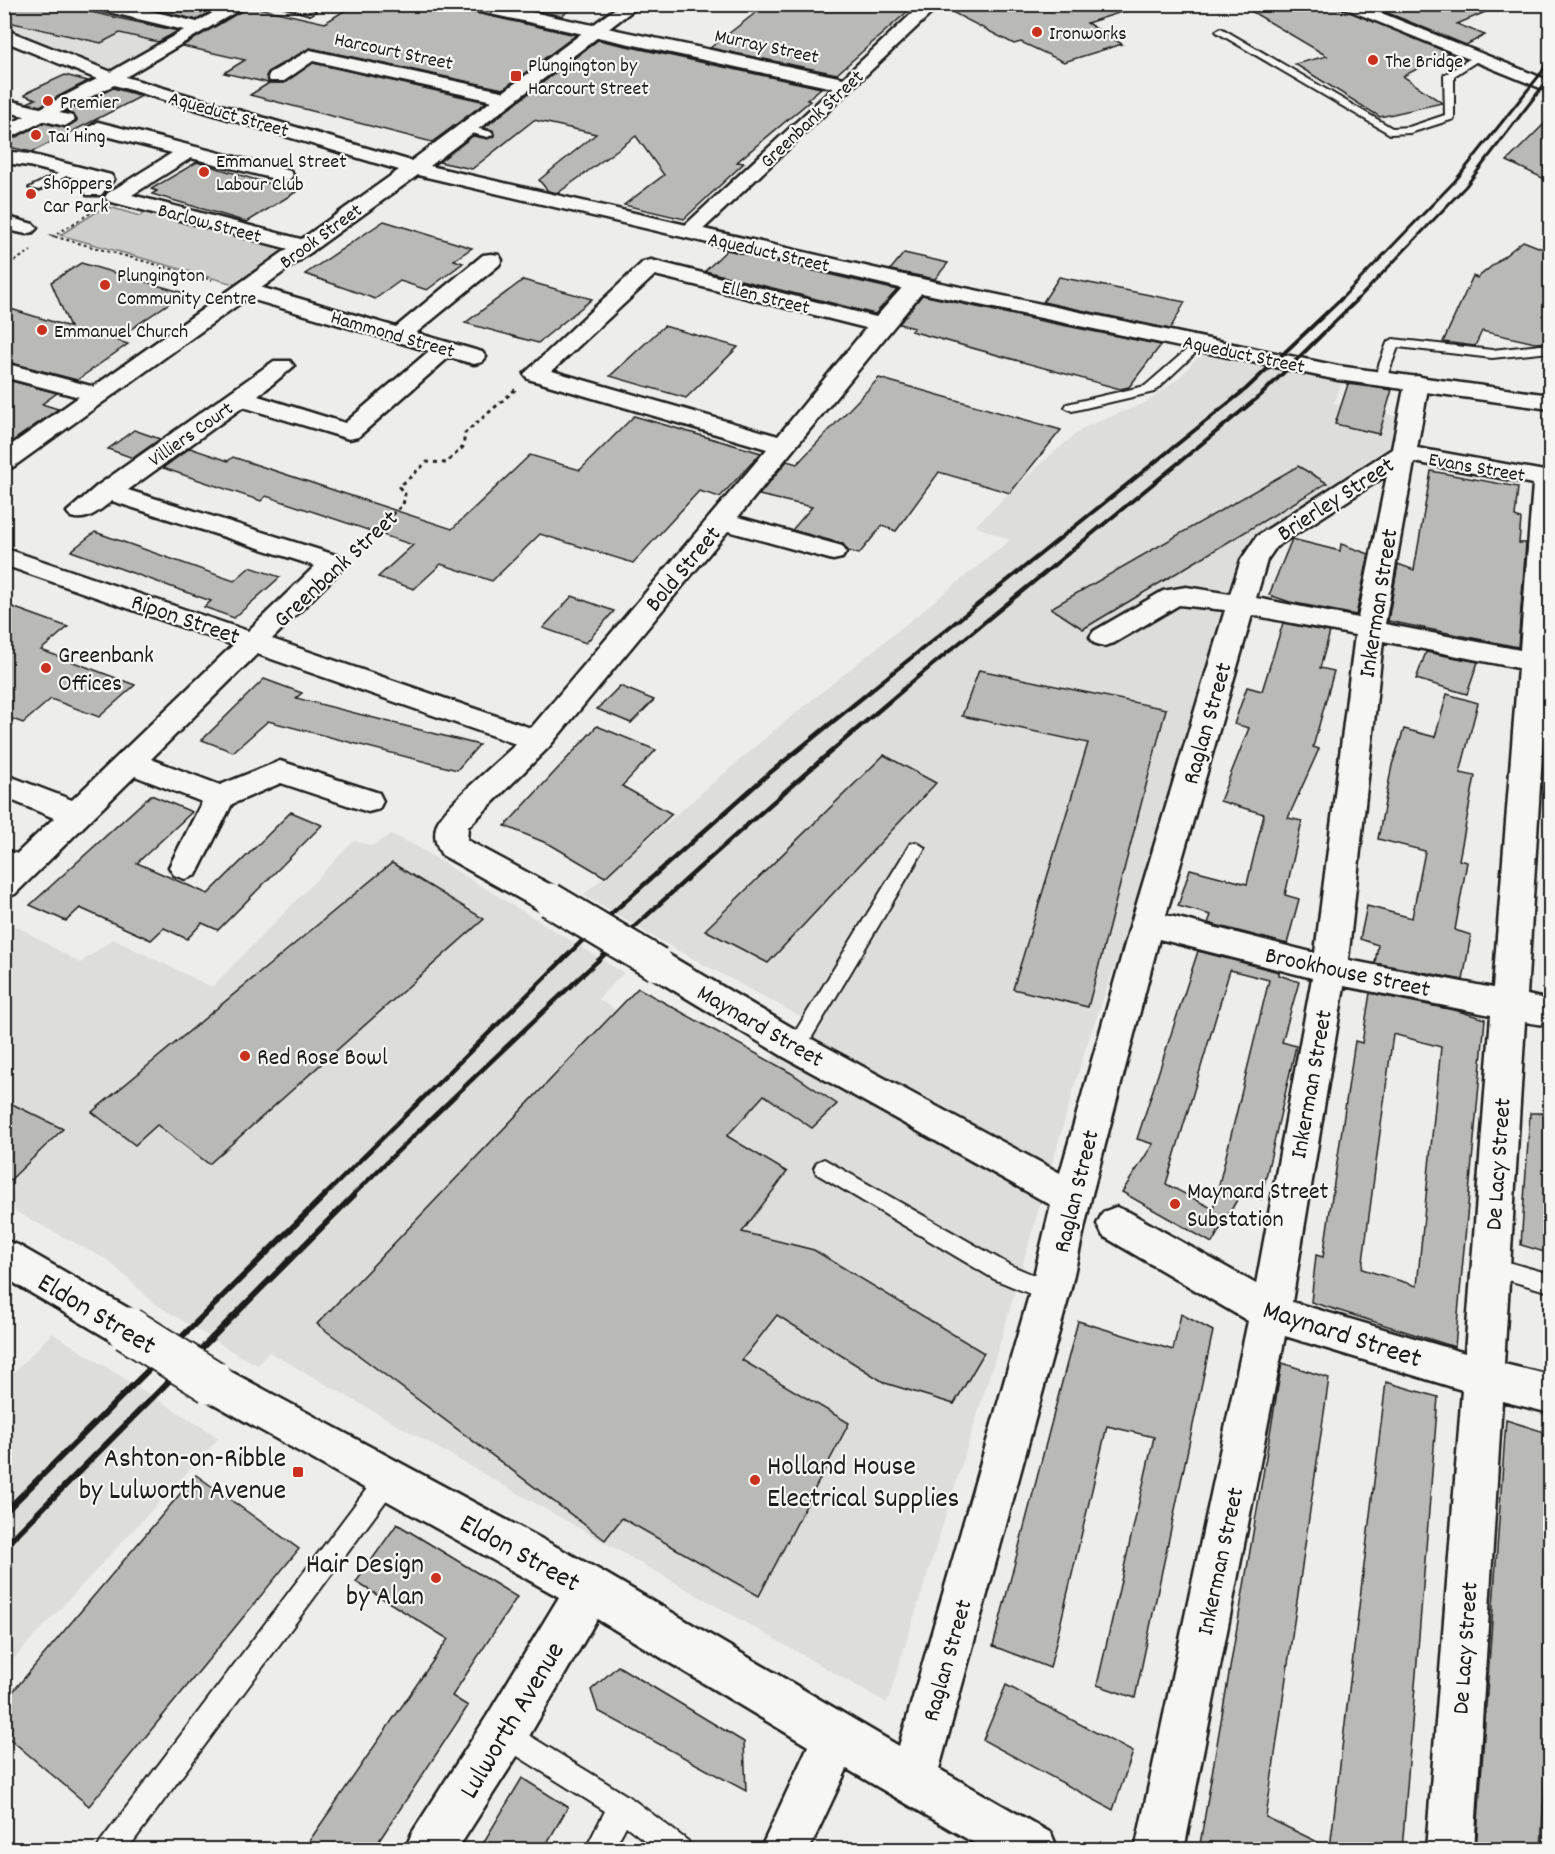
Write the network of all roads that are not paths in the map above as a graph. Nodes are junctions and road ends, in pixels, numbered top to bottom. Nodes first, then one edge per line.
1 (241, 4) edge
2 (278, 4) edge
3 (467, 4) edge
4 (633, 4) edge
5 (933, 4) edge
6 (1342, 4) edge
7 (101, 5) edge
8 (310, 11) dead end
9 (200, 27) junction
10 (1221, 31) dead end
11 (595, 32) junction
12 (4, 34) edge
13 (1477, 58) junction
14 (277, 76) dead end
15 (112, 79) junction
16 (847, 85) junction
17 (1551, 87) edge
18 (506, 98) junction
19 (4, 105) edge
20 (44, 115) junction
21 (65, 120) dead end
22 (98, 128) dead end
23 (465, 129) junction
24 (488, 134) dead end
25 (4, 135) edge
26 (188, 151) junction
27 (4, 157) edge
28 (414, 168) junction
29 (71, 171) junction
30 (283, 175) dead end
31 (35, 188) dead end
32 (94, 190) dead end
33 (4, 222) edge
34 (26, 228) road end
35 (689, 232) junction
36 (304, 247) junction
37 (491, 260) dead end
38 (917, 285) junction
39 (245, 290) junction
40 (881, 325) junction
41 (400, 335) junction
42 (1200, 343) junction
43 (446, 348) junction
44 (1551, 348) edge
45 (474, 357) dead end
46 (282, 366) dead end
47 (4, 370) edge
48 (1380, 379) junction
49 (1417, 383) junction
50 (98, 395) junction
51 (240, 399) junction
52 (1551, 402) edge
53 (1072, 407) dead end
54 (781, 445) junction
55 (1403, 453) junction
56 (4, 462) edge
57 (1548, 478) edge
58 (106, 491) junction
59 (80, 512) dead end
60 (722, 521) junction
61 (833, 552) dead end
62 (4, 556) edge
63 (333, 563) joint
64 (1241, 604) junction
65 (1370, 630) junction
66 (1104, 637) dead end
67 (256, 642) junction
68 (1542, 664) edge
69 (537, 741) junction
70 (131, 763) junction
71 (4, 785) edge
72 (220, 797) junction
73 (368, 801) dead end
74 (78, 815) junction
75 (453, 847) joint
76 (916, 848) dead end
77 (16, 859) edge
78 (185, 867) dead end
79 (4, 886) edge
80 (1148, 923) junction
81 (1330, 970) junction
82 (1509, 1004) junction
83 (1551, 1013) edge
84 (796, 1047) junction
85 (824, 1168) dead end
86 (1072, 1198) junction
87 (1116, 1224) dead end
88 (4, 1257) edge
89 (1490, 1266) junction
90 (1551, 1283) edge
91 (1050, 1292) junction
92 (1270, 1313) junction
93 (1482, 1377) junction
94 (1551, 1394) edge
95 (389, 1478) junction
96 (589, 1589) junction
97 (504, 1732) junction
98 (837, 1737) junction
99 (913, 1779) junction
100 (622, 1807) junction
101 (110, 1850) edge
102 (429, 1850) edge
103 (598, 1850) edge
104 (679, 1850) edge
105 (784, 1850) edge
106 (1034, 1850) edge
107 (1159, 1850) edge
108 (1450, 1850) edge

1 - 9 street
2 - 8 lane
3 - 11 street, Murray Street
4 - 11 street, Brook Street
5 - 16 street, Greenbank Street
6 - 13 street
7 - 9 street
9 - 15 street
10 - 13 lane
11 - 16 street, Murray Street
11 - 18 street, Brook Street
12 - 15 street, Aqueduct Street
13 - 17 street
14 - 18 street, Harcourt Street
15 - 20 street
15 - 28 street, Aqueduct Street
16 - 35 street, Greenbank Street
18 - 23 street, Brook Street
19 - 20 street
20 - 21 street
20 - 25 street
22 - 26 street
23 - 24 lane
23 - 28 street, Brook Street
26 - 30 street
26 - 36 street, Barlow Street
27 - 29 street
28 - 35 street, Aqueduct Street
28 - 36 street, Brook Street
29 - 31 lane
29 - 32 street
33 - 34 street
35 - 38 street, Aqueduct Street
36 - 39 street, Brook Street
37 - 41 street
38 - 40 street, Bold Street
38 - 42 street, Aqueduct Street
39 - 41 street, Hammond Street
39 - 50 street, Brook Street
40 - 54 street, Bold Street
40 - 54 street, Ellen Street
41 - 43 street, Hammond Street
42 - 48 street, Aqueduct Street
42 - 53 lane
43 - 45 street, Hammond Street
43 - 51 street, Villiers Court
44 - 48 lane
46 - 51 street
47 - 50 street
48 - 49 street, Aqueduct Street
49 - 52 street, Aqueduct Street
49 - 55 street, Inkerman Street
50 - 56 street, Brook Street
51 - 58 street, Villiers Court
54 - 60 street, Bold Street
55 - 57 street, Evans Street
55 - 64 street, Brierley Street
55 - 65 street, Inkerman Street
57 - 68 street, De Lacy Street
58 - 59 street, Villiers Court
58 - 63 street, Villiers Court
60 - 61 street
60 - 69 street, Bold Street
62 - 67 street, Ripon Street
63 - 67 street, Greenbank Street
64 - 65 street
64 - 66 street
64 - 80 street, Raglan Street
65 - 68 street
65 - 81 street, Inkerman Street
67 - 69 street, Ripon Street
67 - 70 street, Greenbank Street
68 - 82 street, De Lacy Street
69 - 75 street, Bold Street
70 - 72 street
70 - 74 street, Greenbank Street
71 - 74 street
72 - 73 street
72 - 78 street
74 - 77 street, Greenbank Street
75 - 84 street, Maynard Street, bridge
76 - 84 lane
77 - 79 street, Greenbank Street
80 - 81 street, Brookhouse Street
80 - 86 street, Raglan Street
81 - 82 street, Brookhouse Street
81 - 92 street, Inkerman Street
82 - 83 street, Brookhouse Street
82 - 89 street, De Lacy Street
84 - 86 street, Maynard Street
85 - 91 lane
86 - 91 street, Raglan Street
87 - 92 street, Maynard Street
88 - 95 street, Eldon Street, bridge
89 - 90 lane
89 - 93 street, De Lacy Street
91 - 99 street, Raglan Street
92 - 93 street, Maynard Street
92 - 107 street, Inkerman Street
93 - 94 street, Maynard Street
93 - 108 street, De Lacy Street
95 - 96 street, Eldon Street
95 - 101 lane
96 - 97 street, Lulworth Avenue
96 - 98 street, Eldon Street
97 - 100 lane
97 - 102 street, Lulworth Avenue
98 - 99 street, Eldon Street
98 - 105 street
99 - 106 street, Eldon Street
100 - 103 lane
100 - 104 lane

